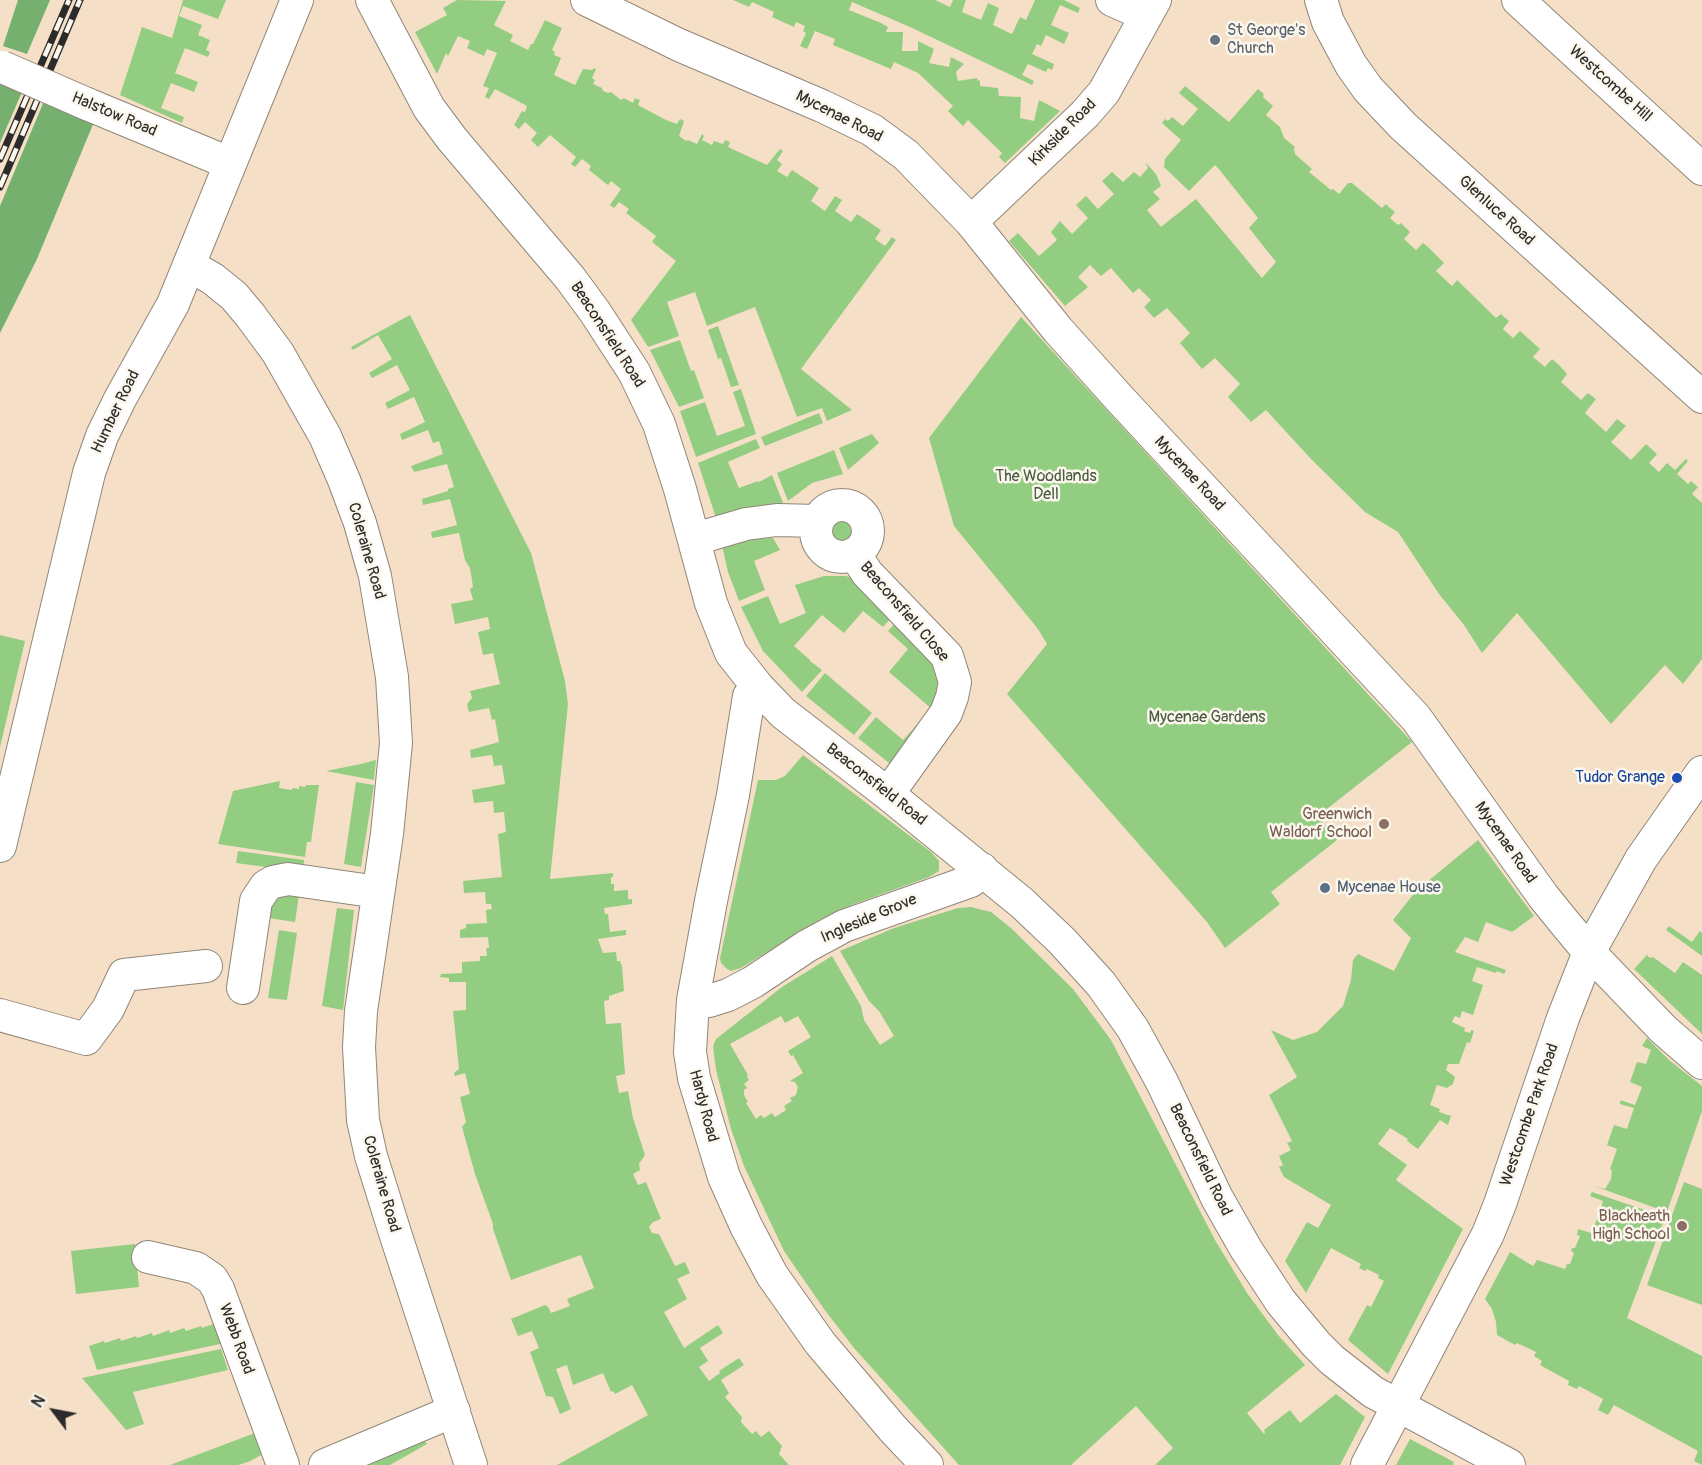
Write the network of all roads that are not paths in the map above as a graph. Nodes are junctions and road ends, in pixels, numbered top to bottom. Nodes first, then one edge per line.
1 (297, 0) edge
2 (372, 0) edge
3 (587, 0) edge
4 (1112, 0) edge
5 (1321, 0) edge
6 (1518, 0) edge
7 (1151, 8) edge
8 (1, 67) edge
9 (229, 163) junction
10 (1702, 169) edge
11 (972, 222) junction
12 (189, 265) junction
13 (1702, 397) edge
14 (694, 539) junction
15 (758, 687) junction
16 (1702, 772) edge
17 (888, 794) junction
18 (0, 846) edge
19 (982, 869) junction
20 (378, 892) junction
21 (1589, 952) junction
22 (206, 966) dead end
23 (243, 988) dead end
24 (693, 1000) junction
25 (0, 1015) edge
26 (1702, 1064) edge
27 (148, 1257) dead end
28 (1399, 1406) junction
29 (454, 1411) junction
30 (283, 1465) edge
31 (325, 1465) edge
32 (471, 1465) edge
33 (927, 1465) edge
34 (1367, 1465) edge
35 (1509, 1465) edge

1 - 9 street, Humber Road
2 - 14 street, Beaconsfield Road
3 - 11 street, Mycenae Road
4 - 7 street
5 - 13 street, Glenluce Road
6 - 10 street, Westcombe Hill
7 - 11 street, Kirkside Road
8 - 9 street, Halstow Road, bridge
9 - 12 street, Humber Road
11 - 21 street, Mycenae Road
12 - 18 street, Humber Road
12 - 20 street, Coleraine Road
14 - 15 street, Beaconsfield Road
14 - 17 street, Beaconsfield Close
15 - 17 street, Beaconsfield Road
15 - 24 street, Hardy Road
16 - 21 street, Westcombe Park Road
17 - 19 street, Beaconsfield Road
19 - 24 street, Ingleside Grove
19 - 28 street, Beaconsfield Road
20 - 23 street
20 - 29 street, Coleraine Road
21 - 26 street, Mycenae Road
21 - 28 street, Westcombe Park Road
22 - 25 street
24 - 33 street, Hardy Road
27 - 30 street, Webb Road
28 - 34 street, Westcombe Park Road
28 - 35 street, Beaconsfield Road
29 - 31 street
29 - 32 street, Coleraine Road

